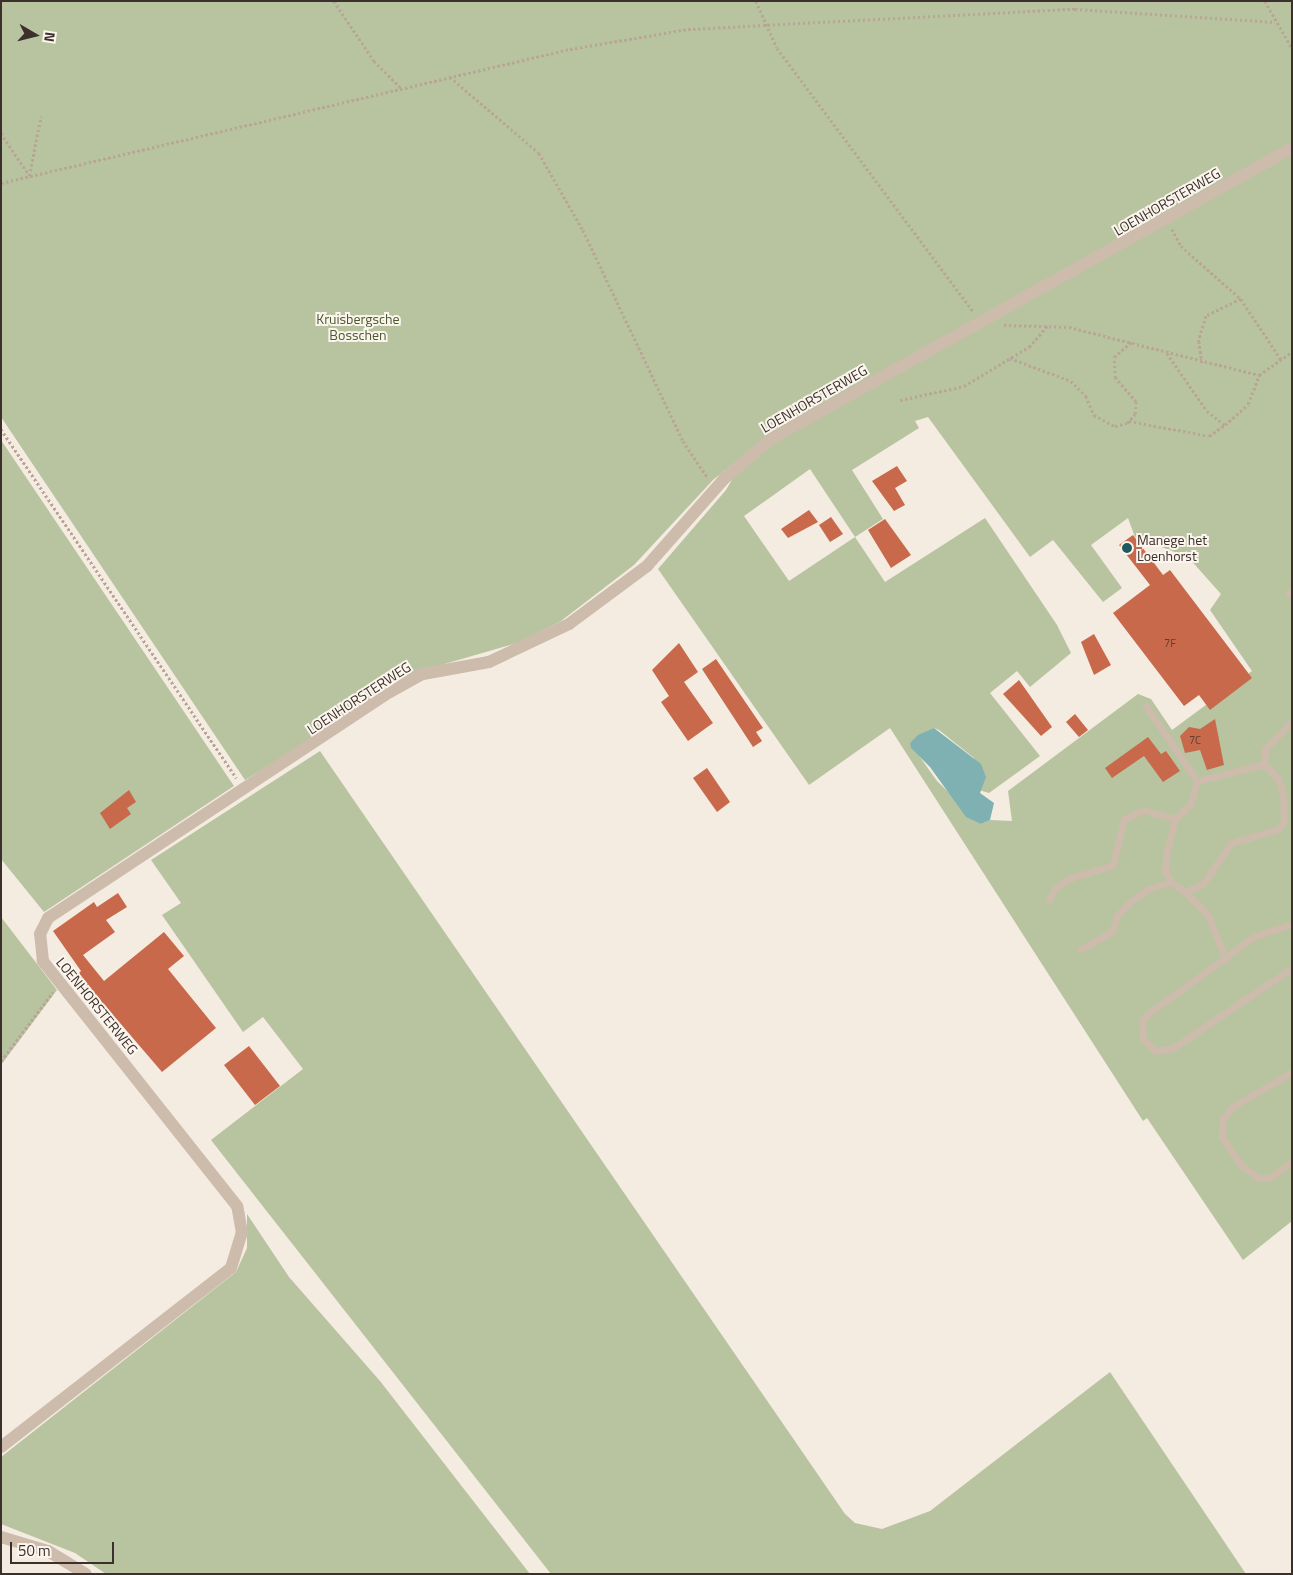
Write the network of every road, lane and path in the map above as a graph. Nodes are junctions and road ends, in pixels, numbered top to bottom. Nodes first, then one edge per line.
1 (334, 1) edge
2 (756, 1) edge
3 (1265, 1) edge
4 (767, 22) junction
5 (1275, 22) junction
6 (1292, 48) edge
7 (450, 77) junction
8 (401, 88) junction
9 (42, 116) dead end
10 (1, 133) edge
11 (1292, 148) edge
12 (29, 176) junction
13 (1, 183) edge
14 (1167, 220) junction
15 (1240, 299) junction
16 (983, 324) junction
17 (1049, 324) junction
18 (1132, 341) junction
19 (1166, 352) junction
20 (1292, 352) edge
21 (1010, 358) junction
22 (1282, 361) junction
23 (1202, 363) junction
24 (1260, 375) junction
25 (900, 400) dead end
26 (1129, 421) junction
27 (1224, 424) junction
28 (1, 428) edge
29 (715, 488) junction
30 (1146, 706) dead end
31 (1292, 721) edge
32 (1264, 764) junction
33 (1197, 781) junction
34 (244, 790) junction
35 (1175, 819) junction
36 (1171, 882) junction
37 (1186, 892) junction
38 (1049, 900) dead end
39 (1292, 924) edge
40 (1081, 949) dead end
41 (1226, 960) junction
42 (1292, 968) edge
43 (60, 982) junction
44 (1, 1060) edge
45 (1292, 1072) edge
46 (1292, 1162) edge
47 (1, 1447) edge
48 (1, 1537) edge
49 (86, 1574) edge

1 - 8 path
2 - 4 path
3 - 5 path
4 - 5 path
4 - 7 path
4 - 16 path
5 - 6 path
7 - 8 path
7 - 29 path
8 - 12 path
9 - 12 path
10 - 12 path
11 - 14 street, LOENHORSTERWEG
12 - 13 path
14 - 15 path
14 - 16 street, LOENHORSTERWEG
15 - 22 path
15 - 23 path
16 - 17 path
16 - 29 street, LOENHORSTERWEG
17 - 18 path
17 - 21 path
18 - 19 path
18 - 26 path
19 - 23 path
19 - 27 path
20 - 22 path
21 - 25 path
21 - 26 path
22 - 24 path
23 - 24 path
24 - 27 path
26 - 27 path
28 - 34 path
29 - 34 street, LOENHORSTERWEG
30 - 33 lane
31 - 32 lane
32 - 33 lane
32 - 37 lane
33 - 35 lane
34 - 43 street, LOENHORSTERWEG
35 - 36 lane
35 - 38 lane
36 - 37 lane
36 - 40 lane
37 - 41 lane
39 - 41 lane
41 - 42 lane
43 - 44 path
43 - 47 street, LOENHORSTERWEG
45 - 46 lane
48 - 49 street

